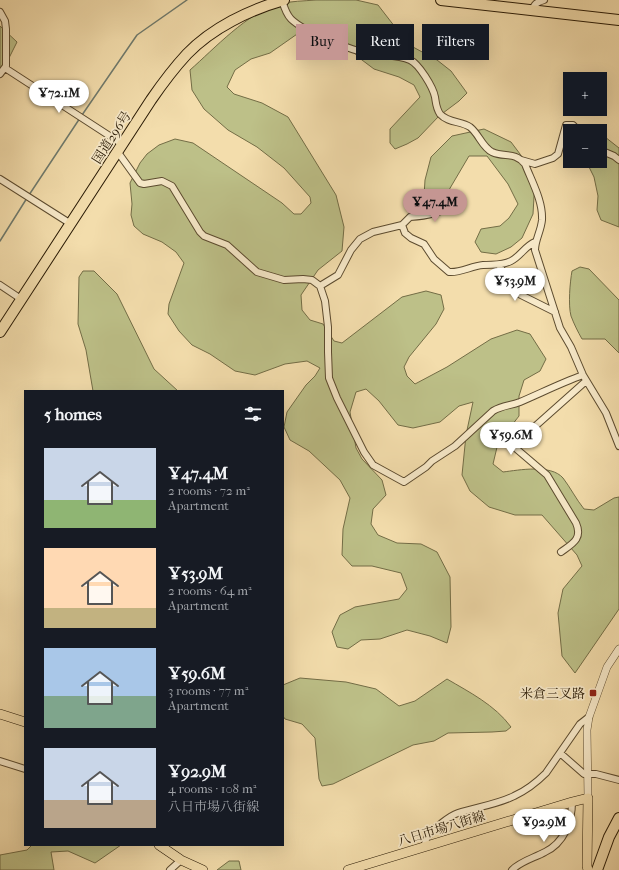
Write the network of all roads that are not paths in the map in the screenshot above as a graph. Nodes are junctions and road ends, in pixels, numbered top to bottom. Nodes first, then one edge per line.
1 (283, 0) edge
2 (441, 0) edge
3 (544, 0) edge
4 (493, 4) edge
5 (532, 11) junction
6 (0, 12) edge
7 (619, 20) edge
8 (5, 68) junction
9 (0, 74) edge
10 (563, 136) edge
11 (120, 147) junction
12 (607, 153) edge
13 (521, 160) junction
14 (619, 160) edge
15 (0, 179) edge
16 (455, 204) dead end
17 (70, 224) junction
18 (402, 225) junction
19 (535, 242) junction
20 (499, 265) junction
21 (0, 285) edge
22 (320, 286) junction
23 (21, 299) junction
24 (555, 312) junction
25 (0, 332) edge
26 (584, 378) junction
27 (619, 446) edge
28 (561, 552) dead end
29 (619, 649) edge
30 (0, 714) edge
31 (589, 717) junction
32 (24, 722) edge
33 (560, 753) junction
34 (0, 761) edge
35 (24, 769) edge
36 (588, 775) junction
37 (619, 780) edge
38 (588, 798) junction
39 (572, 802) junction
40 (619, 818) edge
41 (160, 846) edge
42 (425, 846) junction
43 (181, 860) junction
44 (170, 870) edge
45 (203, 870) edge
46 (348, 870) edge
47 (512, 870) edge
48 (588, 870) edge
49 (597, 870) edge

1 - 11 highway, 国道296号
1 - 13 street
2 - 4 highway
3 - 5 street
4 - 5 highway
5 - 7 highway
6 - 8 street
8 - 9 street
8 - 11 street
10 - 13 street
11 - 17 highway, 国道296号
11 - 22 street
12 - 14 street
13 - 19 street
15 - 17 street
16 - 18 street
17 - 23 highway, 国道296号
18 - 20 street
18 - 22 street
19 - 20 street
19 - 24 street
20 - 24 street
21 - 23 street
22 - 26 street
23 - 25 highway, 国道296号
24 - 26 street
26 - 27 street
26 - 28 street
29 - 31 street
30 - 32 main road
31 - 33 street
31 - 36 street
33 - 36 street
33 - 42 street
34 - 35 street
36 - 37 street
36 - 38 street
38 - 39 main road, 八日市場八街線
38 - 48 main road
39 - 42 main road, 八日市場八街線
39 - 47 street
40 - 49 highway
41 - 43 main road
42 - 46 main road, 八日市場八街線
43 - 44 street
43 - 45 main road

